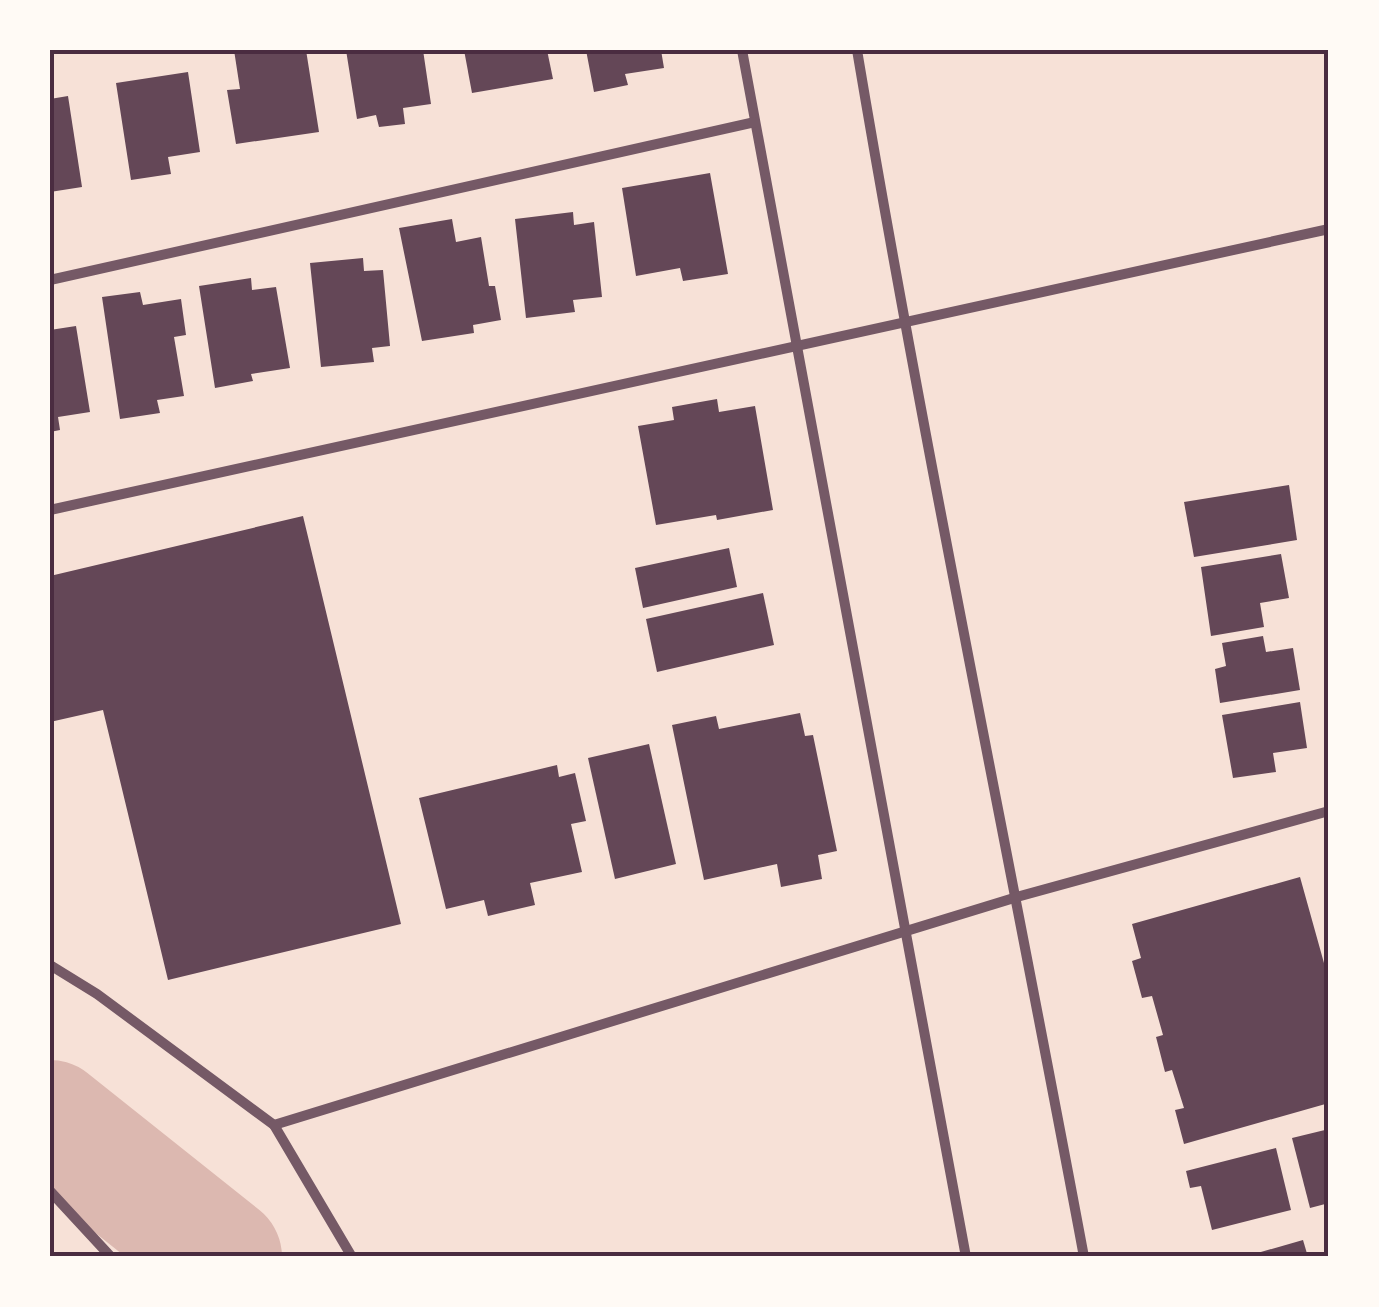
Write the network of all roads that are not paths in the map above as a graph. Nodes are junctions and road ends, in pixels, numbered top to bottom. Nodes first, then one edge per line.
1 (742, 50) edge
2 (857, 50) edge
3 (755, 122) junction
4 (1329, 229) edge
5 (50, 280) edge
6 (902, 321) junction
7 (797, 344) junction
8 (50, 510) edge
9 (1329, 810) edge
10 (1017, 897) junction
11 (904, 931) junction
12 (50, 964) edge
13 (274, 1124) junction
14 (50, 1191) edge
15 (111, 1257) edge
16 (352, 1257) edge
17 (966, 1257) edge
18 (1084, 1257) edge

1 - 3 street
2 - 6 street
3 - 5 street
3 - 7 street
4 - 6 street
6 - 7 street
6 - 10 street
7 - 8 street
7 - 11 street
9 - 10 street
10 - 11 street
10 - 18 street
11 - 13 street
11 - 17 street
12 - 13 street
13 - 16 street
14 - 15 street

